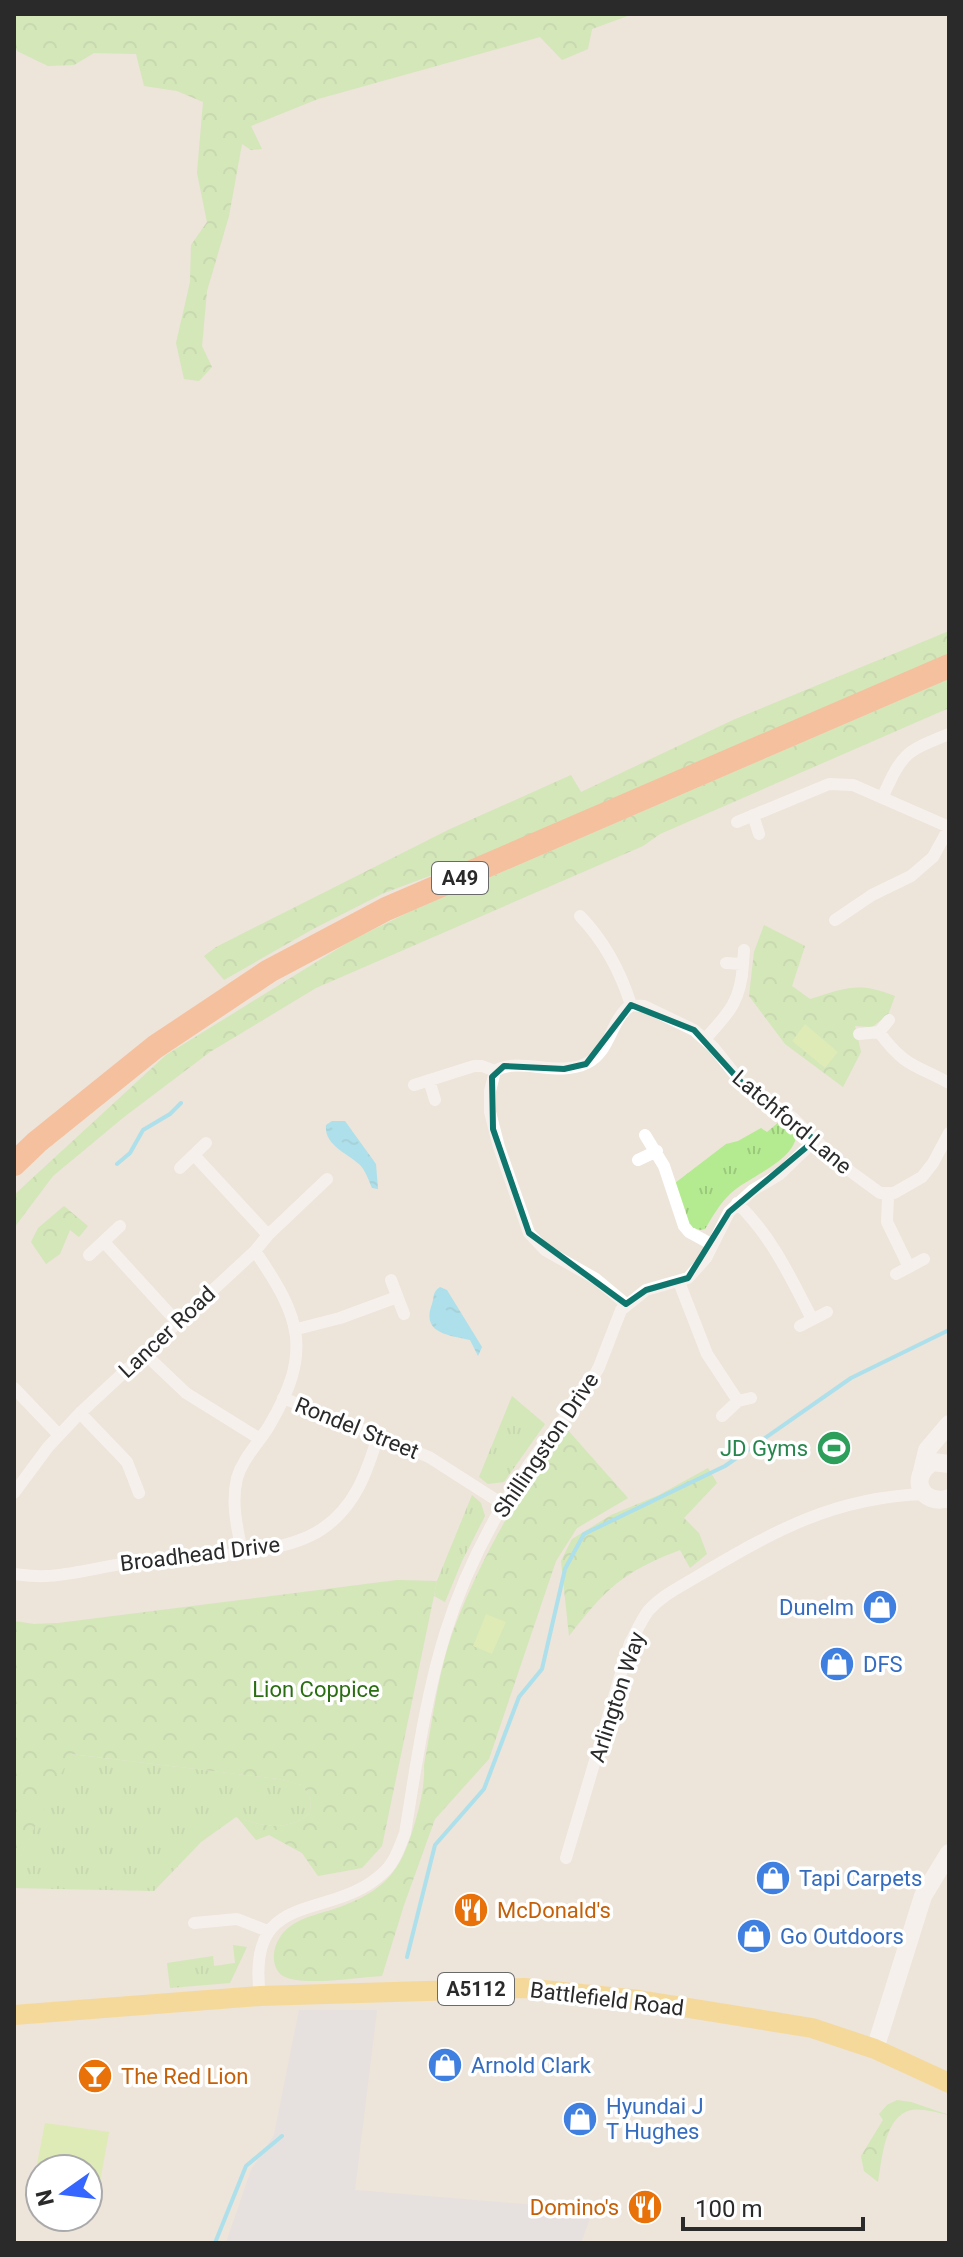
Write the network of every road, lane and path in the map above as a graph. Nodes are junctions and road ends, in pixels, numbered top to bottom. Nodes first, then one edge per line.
1 (949, 666) edge
2 (949, 734) edge
3 (883, 796) junction
4 (753, 815) junction
5 (737, 822) dead end
6 (949, 828) edge
7 (759, 834) dead end
8 (580, 916) dead end
9 (835, 920) dead end
10 (744, 950) dead end
11 (726, 963) dead end
12 (743, 964) junction
13 (631, 1005) junction
14 (889, 1020) dead end
15 (879, 1032) junction
16 (859, 1034) dead end
17 (705, 1039) junction
18 (495, 1071) junction
19 (429, 1080) junction
20 (949, 1083) edge
21 (414, 1085) dead end
22 (435, 1100) dead end
23 (949, 1133) edge
24 (645, 1135) dead end
25 (815, 1140) junction
26 (206, 1143) dead end
27 (657, 1151) junction
28 (194, 1155) junction
29 (638, 1160) dead end
30 (14, 1164) edge
31 (180, 1168) dead end
32 (327, 1179) dead end
33 (888, 1195) junction
34 (737, 1203) junction
35 (120, 1226) dead end
36 (268, 1235) junction
37 (104, 1242) junction
38 (711, 1244) junction
39 (255, 1251) junction
40 (89, 1255) dead end
41 (924, 1259) dead end
42 (909, 1267) junction
43 (896, 1274) dead end
44 (391, 1280) dead end
45 (679, 1282) junction
46 (397, 1297) junction
47 (626, 1304) junction
48 (827, 1312) dead end
49 (404, 1314) dead end
50 (812, 1319) junction
51 (177, 1322) junction
52 (800, 1326) dead end
53 (297, 1329) junction
54 (144, 1353) junction
55 (14, 1388) edge
56 (283, 1398) junction
57 (80, 1413) junction
58 (722, 1416) dead end
59 (949, 1424) edge
60 (59, 1435) junction
61 (378, 1436) junction
62 (260, 1439) junction
63 (949, 1464) edge
64 (922, 1481) junction
65 (14, 1493) edge
66 (139, 1493) dead end
67 (947, 1500) edge
68 (504, 1505) junction
69 (242, 1552) junction
70 (14, 1574) edge
71 (949, 1853) edge
72 (566, 1858) dead end
73 (185, 1911) dead end
74 (268, 1931) junction
75 (260, 1996) junction
76 (14, 2015) edge
77 (875, 2049) junction
78 (949, 2083) edge

1 - 30 highway, A49
2 - 3 street
3 - 4 street
3 - 6 street
4 - 5 street
4 - 7 street
6 - 9 street
8 - 13 street
10 - 12 street
11 - 12 street
12 - 17 street
13 - 17 street, Latchford Lane
13 - 18 street
14 - 15 street
15 - 16 street
15 - 20 street
17 - 25 street, Latchford Lane
18 - 19 street
18 - 47 street
19 - 21 street
19 - 22 street
23 - 33 street
24 - 27 street
25 - 33 street, Latchford Lane
25 - 34 street
26 - 28 street
27 - 29 street
27 - 38 street
28 - 31 street
28 - 36 street
32 - 36 street
33 - 42 street
34 - 38 street
34 - 50 street
35 - 37 street
36 - 39 street
37 - 40 street
37 - 51 street
38 - 45 street
39 - 51 street, Lancer Road
39 - 53 street, Rondel Street
41 - 42 street
42 - 43 street
44 - 46 street
45 - 47 street
45 - 58 street
46 - 49 street
46 - 53 street
47 - 68 street, Shillingston Drive
48 - 50 street
50 - 52 street
51 - 54 street, Lancer Road
53 - 56 street, Rondel Street
54 - 57 street, Lancer Road
54 - 62 street
55 - 60 street
56 - 61 street, Rondel Street
56 - 62 street
57 - 60 street, Lancer Road
57 - 66 street
59 - 64 street
60 - 65 street, Lancer Road
61 - 68 street, Rondel Street
61 - 69 street, Broadhead Drive
62 - 69 street
63 - 64 street, Arlington Way
64 - 67 street, Arlington Way
64 - 72 street, Arlington Way
68 - 74 street, Shillingston Drive
69 - 70 street, Broadhead Drive
71 - 77 street
73 - 74 street
74 - 75 street
75 - 76 main road, Battlefield Road / A5112
75 - 77 main road, Battlefield Road / A5112
77 - 78 main road, Battlefield Road / A5112

